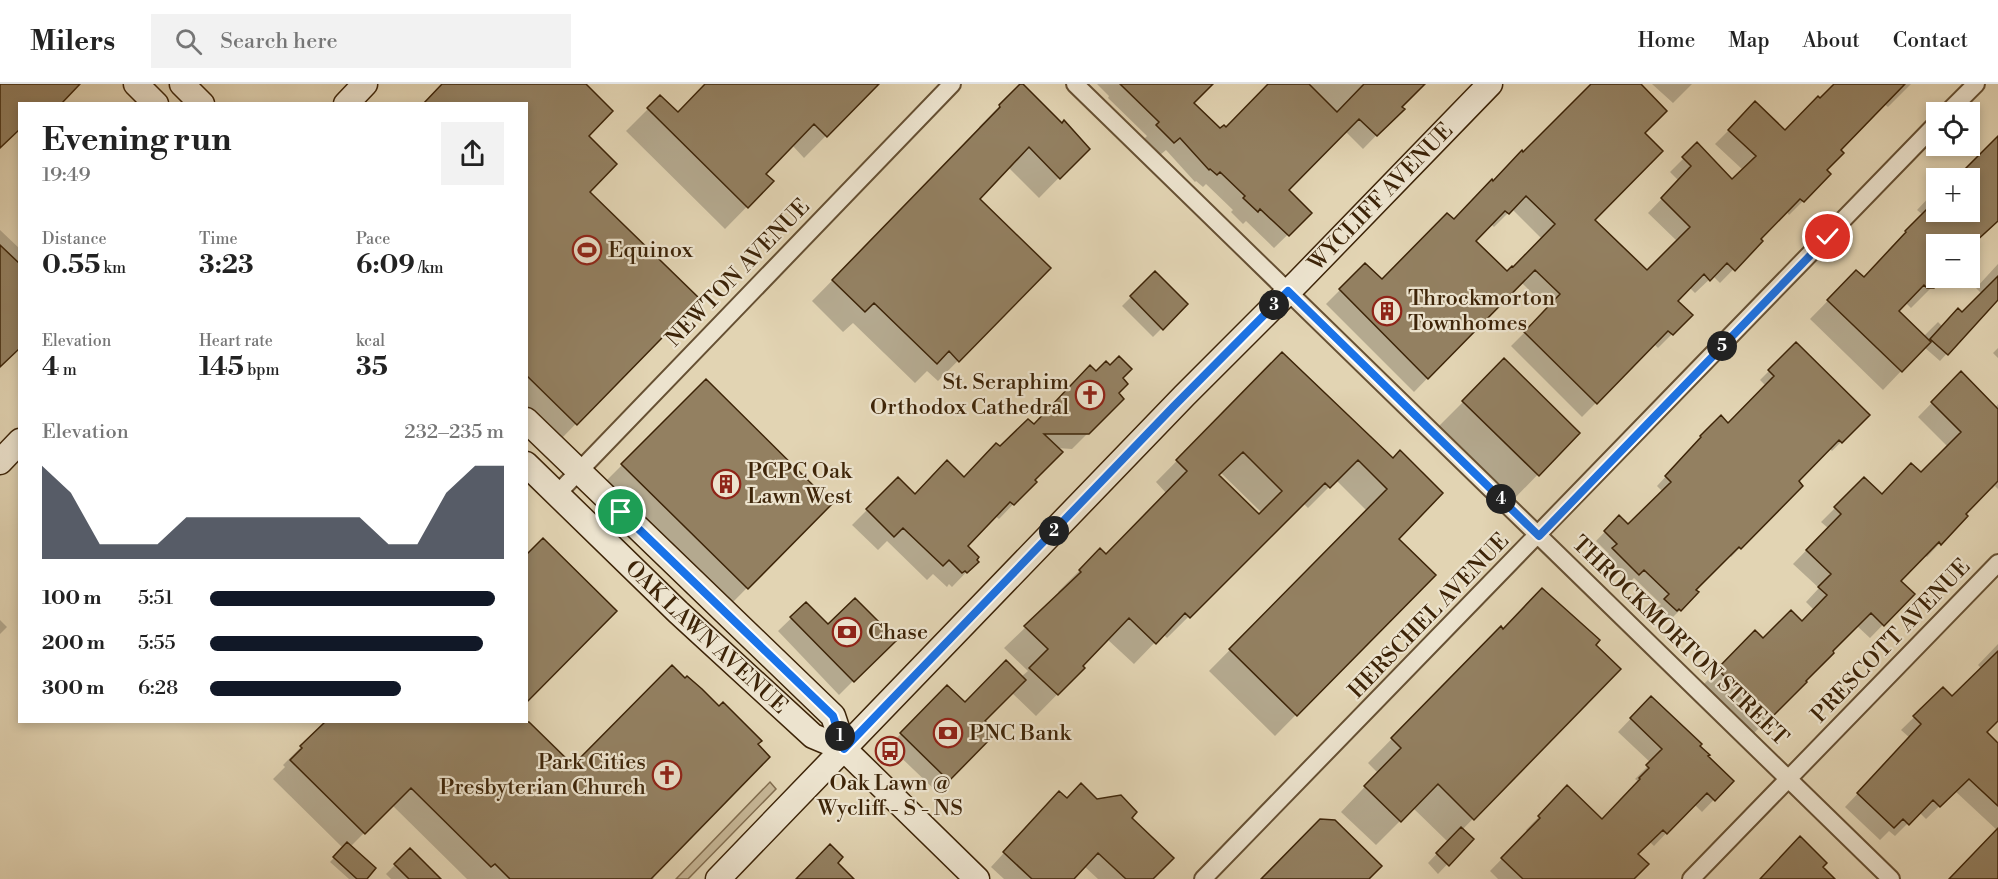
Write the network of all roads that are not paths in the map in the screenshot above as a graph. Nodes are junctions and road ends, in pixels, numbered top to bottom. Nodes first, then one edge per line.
1 (135, 84) edge
2 (182, 84) edge
3 (365, 84) edge
4 (952, 84) edge
5 (1075, 84) edge
6 (1491, 84) edge
7 (1976, 84) edge
8 (154, 102) edge
9 (200, 102) edge
10 (348, 102) edge
11 (1958, 102) edge
12 (1926, 134) edge
13 (1288, 291) junction
14 (531, 435) edge
15 (18, 443) edge
16 (0, 462) edge
17 (528, 466) edge
18 (579, 471) junction
19 (557, 494) junction
20 (1539, 536) junction
21 (1998, 563) edge
22 (844, 749) junction
23 (1789, 779) junction
24 (718, 879) edge
25 (977, 879) edge
26 (1203, 879) edge
27 (1691, 879) edge
28 (1891, 879) edge

1 - 8 main road
2 - 9 main road
3 - 10 main road
4 - 18 street, NEWTON AVENUE
5 - 13 street, THROCKMORTON STREET
6 - 13 main road, WYCLIFF AVENUE
7 - 11 street
12 - 20 street, HERSCHEL AVENUE
13 - 20 street, THROCKMORTON STREET
13 - 22 main road, WYCLIFF AVENUE
14 - 18 main road, OAK LAWN AVENUE
15 - 16 main road
17 - 19 main road, OAK LAWN AVENUE
18 - 19 street, NEWTON AVENUE
18 - 22 main road, OAK LAWN AVENUE
19 - 22 main road, OAK LAWN AVENUE
20 - 23 street, THROCKMORTON STREET
20 - 26 street, HERSCHEL AVENUE
21 - 23 street, PRESCOTT AVENUE
22 - 24 main road, WYCLIFF AVENUE
22 - 25 main road, OAK LAWN AVENUE
23 - 27 street, PRESCOTT AVENUE
23 - 28 street, THROCKMORTON STREET

